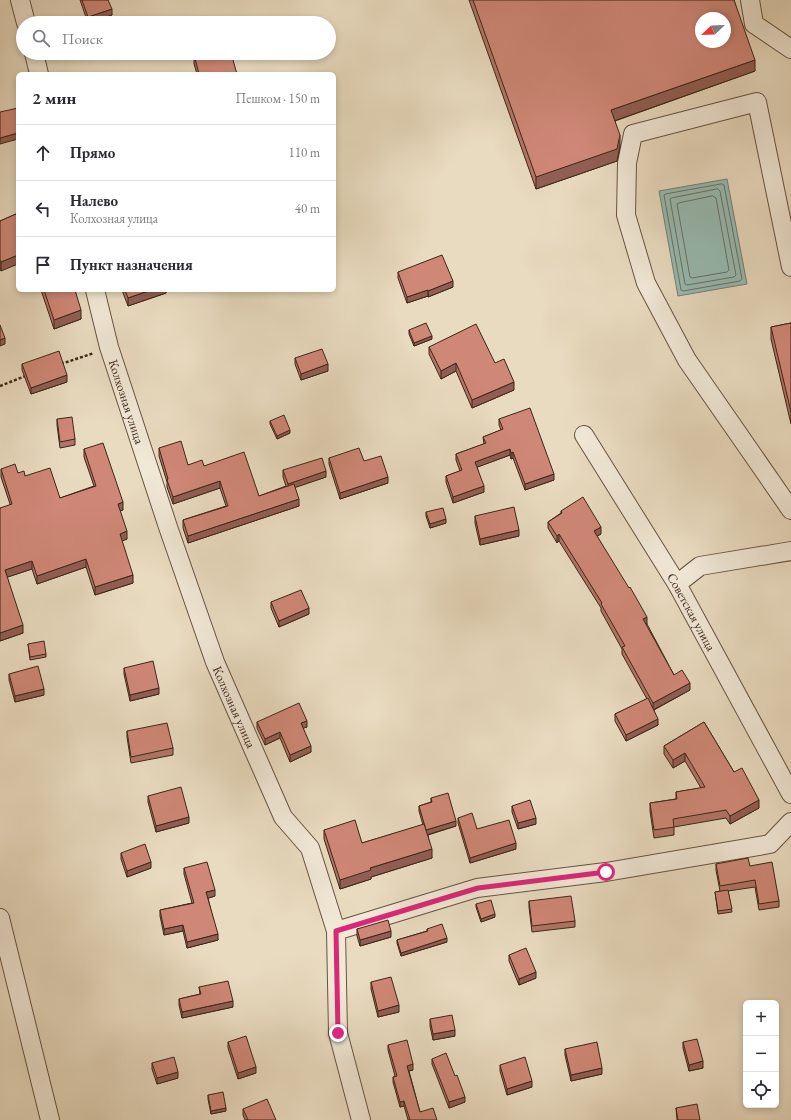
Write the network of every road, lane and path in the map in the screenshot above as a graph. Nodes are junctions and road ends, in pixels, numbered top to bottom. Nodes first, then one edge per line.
1 (20, 0) edge
2 (750, 0) edge
3 (24, 16) edge
4 (791, 49) edge
5 (36, 60) edge
6 (39, 72) edge
7 (791, 267) edge
8 (95, 292) edge
9 (109, 347) junction
10 (59, 364) edge
11 (31, 374) edge
12 (0, 386) edge
13 (584, 435) dead end
14 (791, 510) edge
15 (791, 551) edge
16 (677, 584) junction
17 (791, 794) edge
18 (791, 822) edge
19 (0, 918) edge
20 (336, 931) junction
21 (50, 1120) edge
22 (361, 1120) edge

1 - 3 street
2 - 4 street
5 - 6 street
7 - 14 street
8 - 9 street, Колхозная улица
9 - 10 path
9 - 20 street, Колхозная улица
11 - 12 path
13 - 16 street, Советская улица
15 - 16 street
16 - 17 street, Советская улица
18 - 20 street
19 - 21 street
20 - 22 street, Колхозная улица

